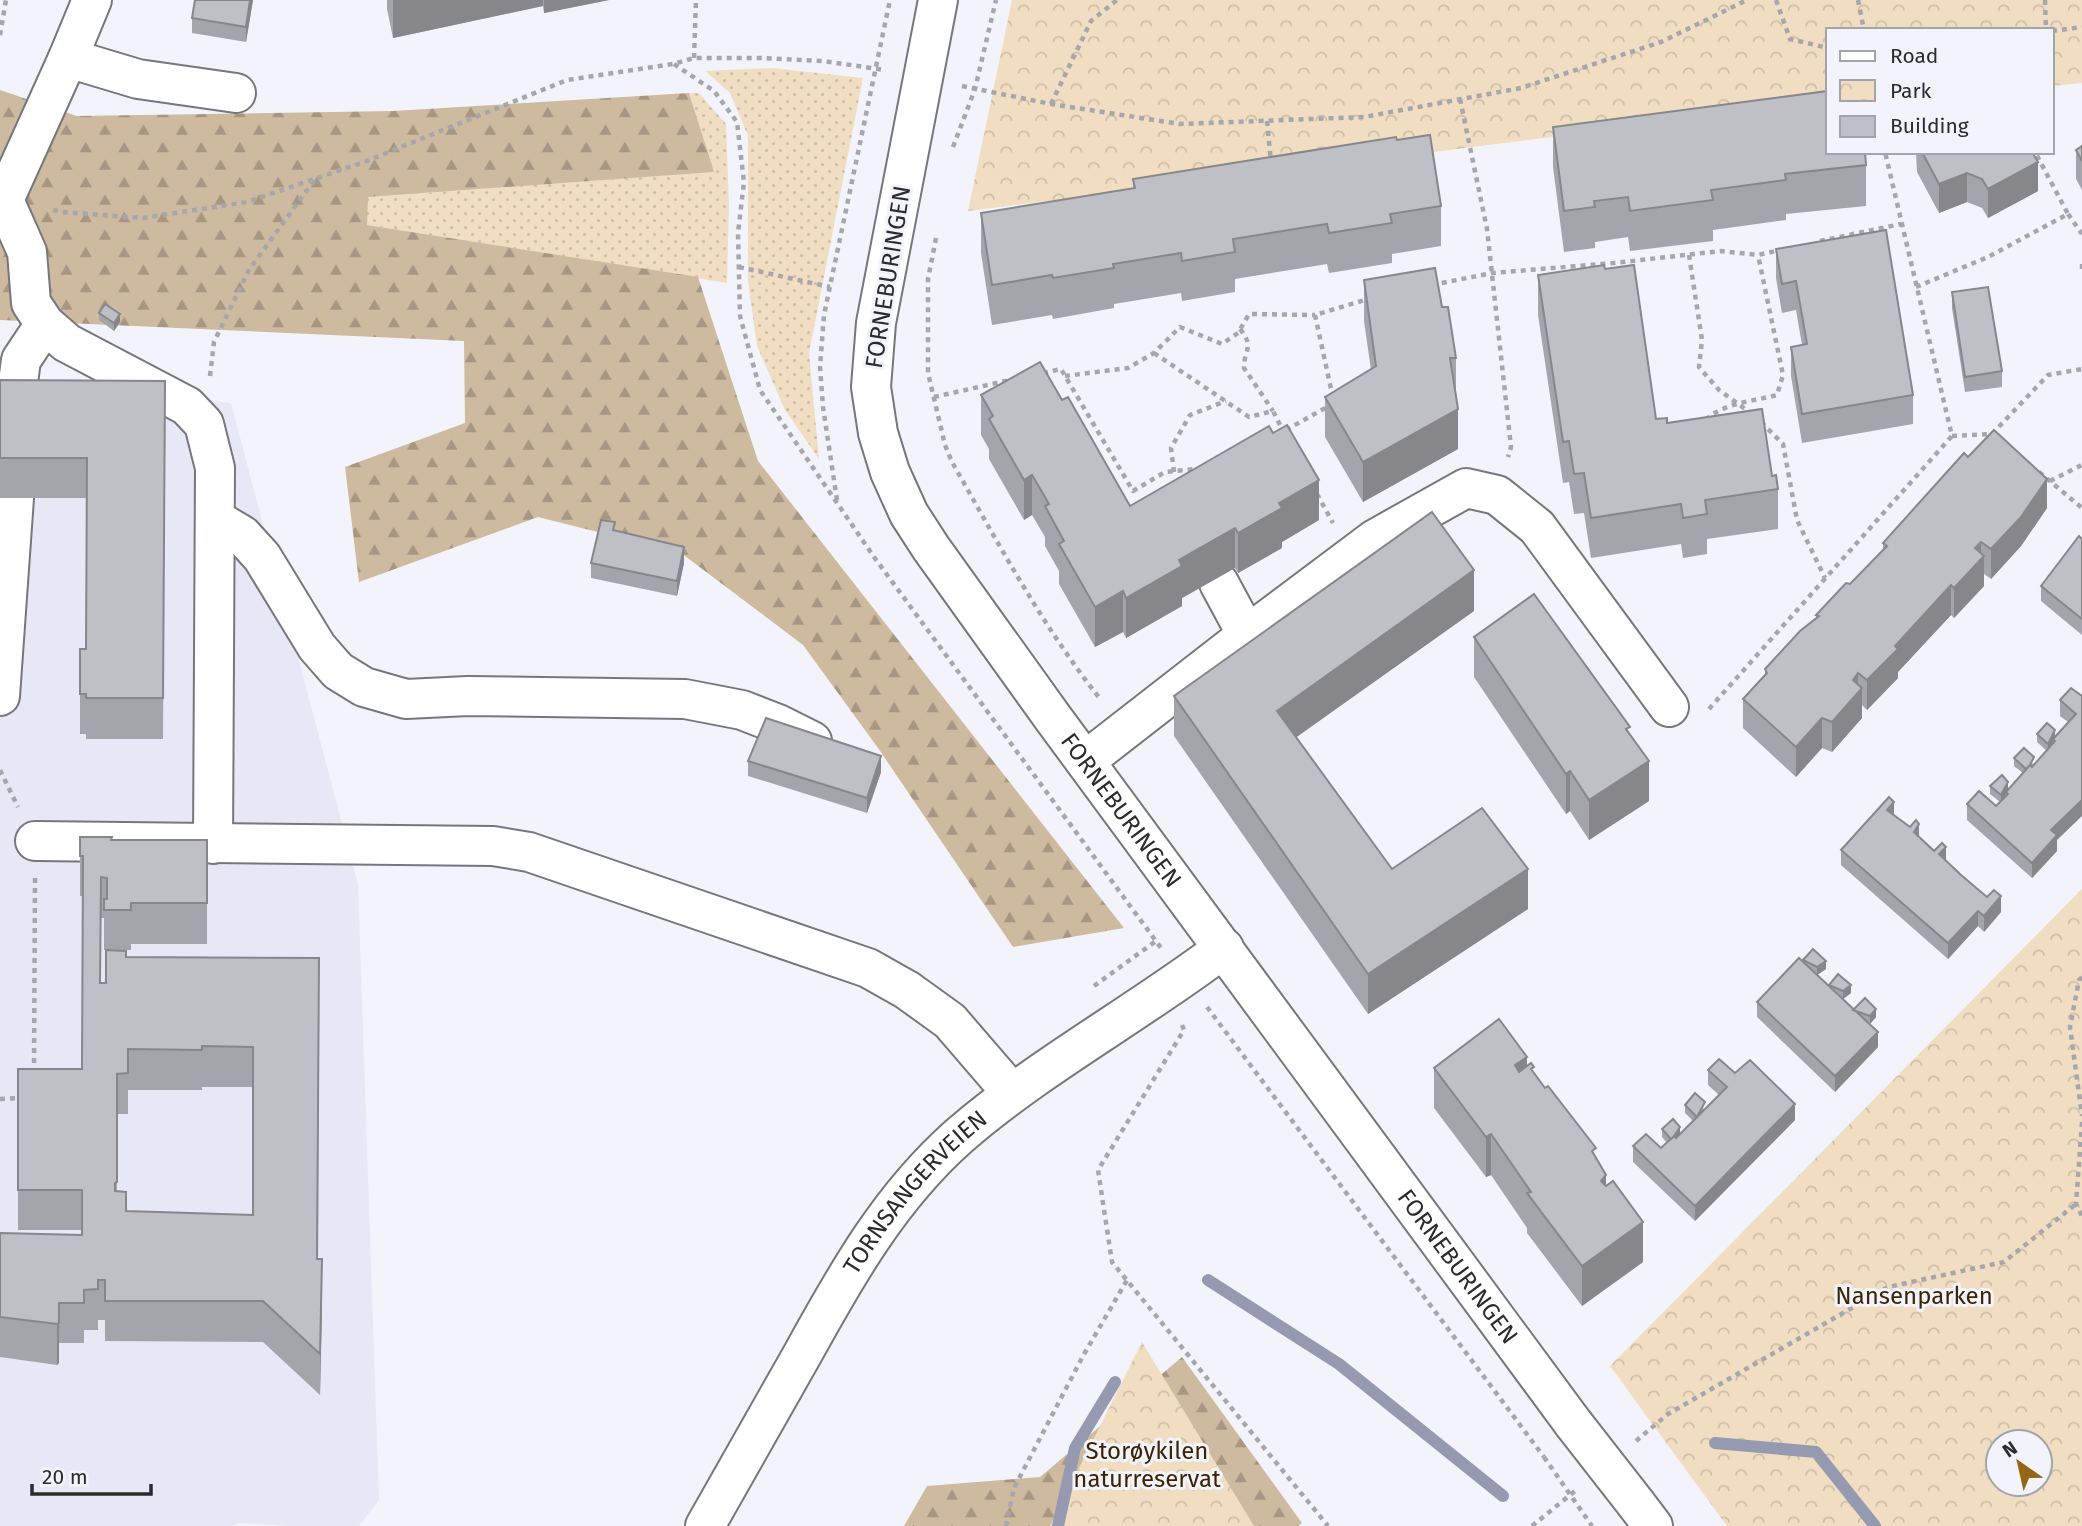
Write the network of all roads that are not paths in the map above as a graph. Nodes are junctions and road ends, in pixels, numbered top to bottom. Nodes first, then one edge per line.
1 (92, 0) edge
2 (938, 0) edge
3 (68, 58) junction
4 (236, 93) dead end
5 (3, 200) edge
6 (45, 324) junction
7 (13, 421) edge
8 (14, 498) edge
9 (215, 519) junction
10 (1219, 583) edge
11 (1247, 635) junction
12 (0, 696) edge
13 (1669, 707) road end
14 (845, 758) edge
15 (1085, 761) junction
16 (35, 841) road end
17 (213, 844) junction
18 (1223, 948) junction
19 (1012, 1093) junction
20 (1645, 1515) edge
21 (705, 1526) edge

1 - 3 street
2 - 15 street, FORNEBURINGEN
3 - 4 street
3 - 5 street
5 - 6 street
6 - 7 street
6 - 9 street
8 - 12 street
9 - 14 street
9 - 17 street
10 - 11 street
11 - 13 street
11 - 15 street
15 - 18 street, FORNEBURINGEN
16 - 17 street
17 - 19 street
18 - 19 street, TORNSANGERVEIEN
18 - 20 street, FORNEBURINGEN, bridge
19 - 21 street, TORNSANGERVEIEN

